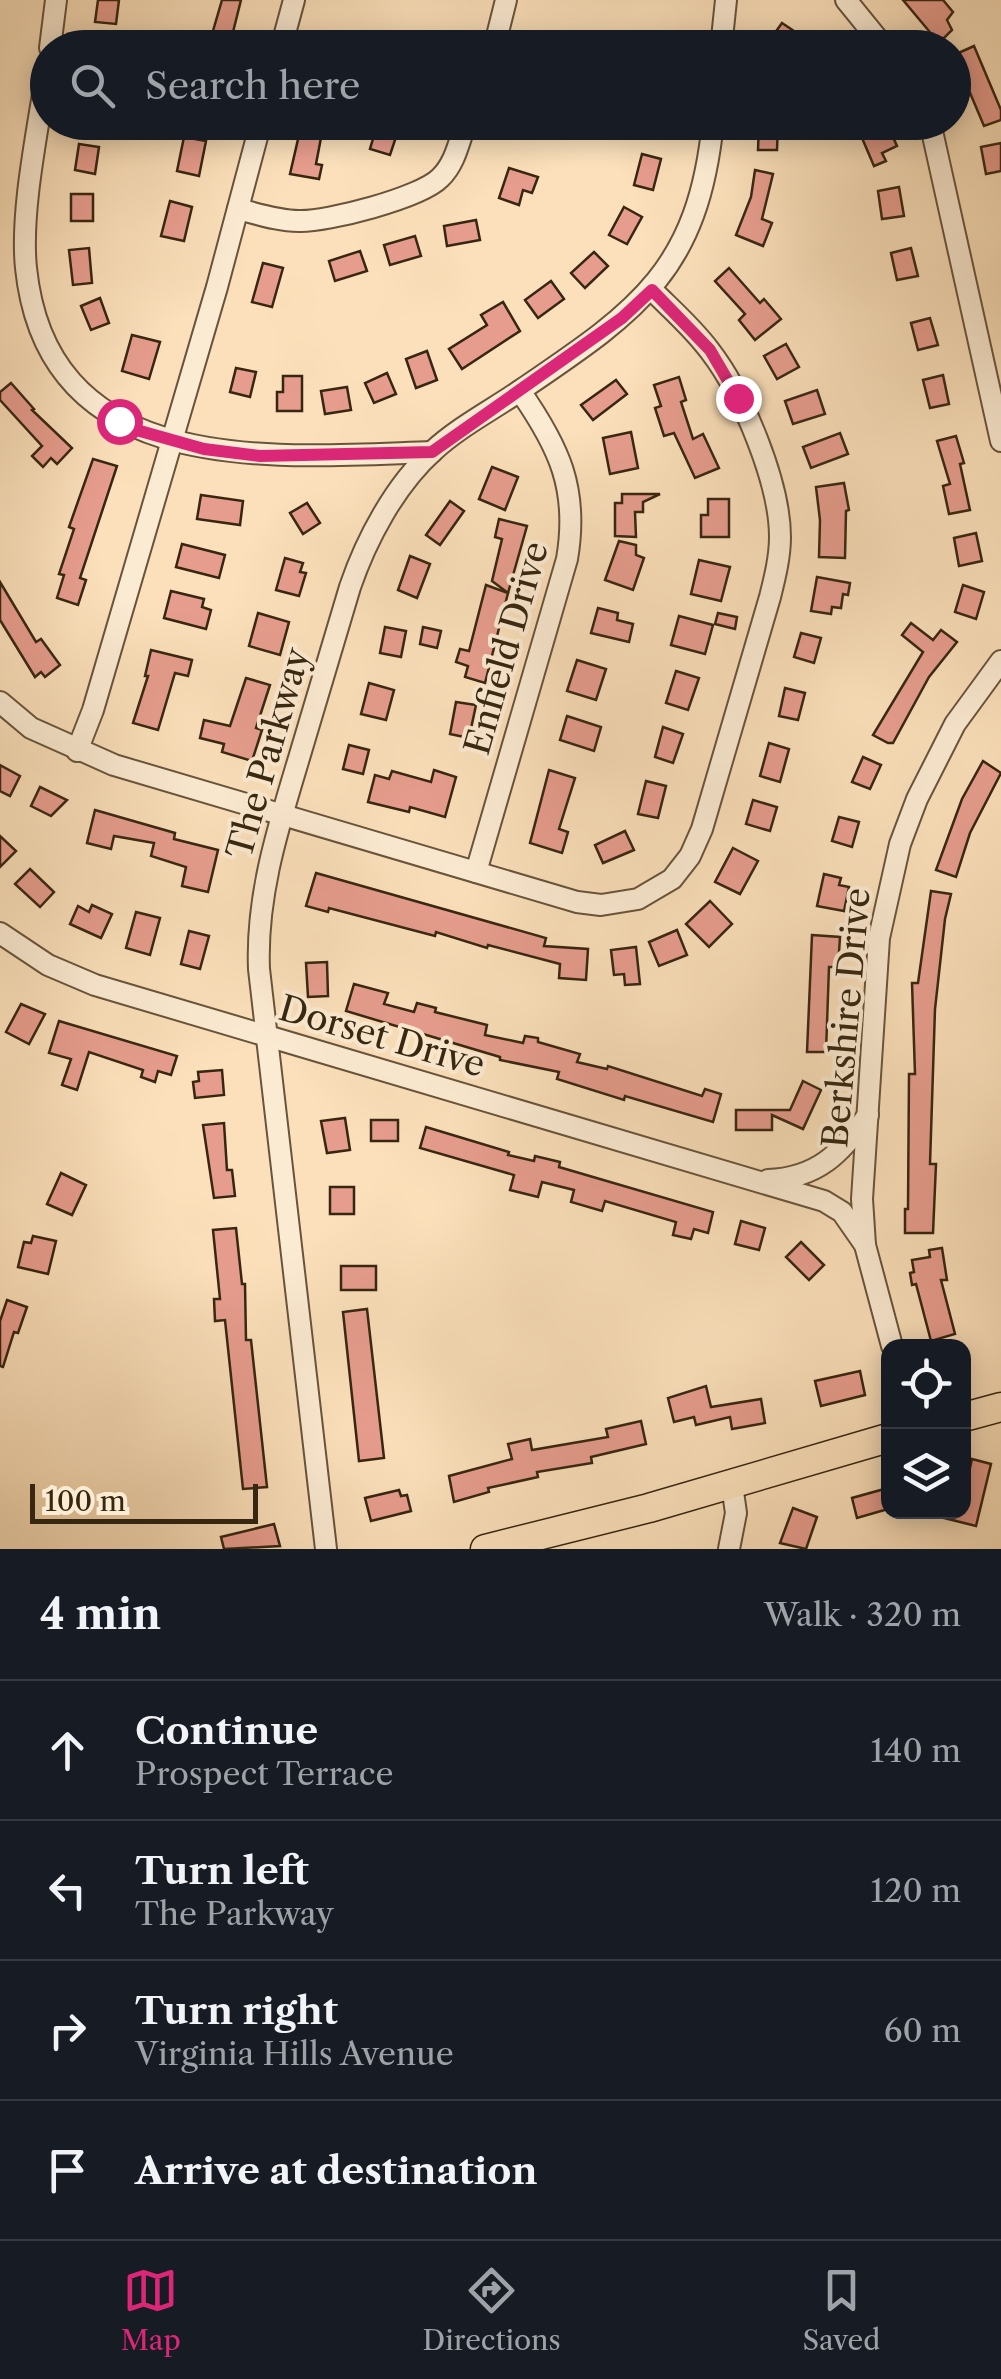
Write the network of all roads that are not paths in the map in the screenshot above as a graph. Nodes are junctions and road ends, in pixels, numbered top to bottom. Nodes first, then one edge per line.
1 (56, 0) edge
2 (294, 0) edge
3 (506, 0) edge
4 (726, 0) edge
5 (846, 0) edge
6 (52, 30) edge
7 (286, 30) edge
8 (498, 30) edge
9 (723, 30) edge
10 (870, 30) edge
11 (38, 140) edge
12 (256, 140) edge
13 (459, 140) edge
14 (711, 140) edge
15 (934, 140) edge
16 (238, 210) junction
17 (652, 290) junction
18 (520, 391) junction
19 (172, 440) junction
20 (1001, 442) edge
21 (432, 452) junction
22 (1001, 661) edge
23 (0, 702) edge
24 (77, 751) junction
25 (281, 816) junction
26 (476, 872) junction
27 (0, 933) edge
28 (266, 1036) junction
29 (868, 1116) junction
30 (756, 1180) junction
31 (864, 1245) junction
32 (890, 1339) edge
33 (1001, 1407) edge
34 (971, 1415) edge
35 (881, 1440) edge
36 (732, 1485) junction
37 (326, 1549) edge
38 (484, 1549) edge
39 (729, 1549) edge

1 - 6 street
2 - 7 street
3 - 8 street
4 - 9 street
5 - 10 street
11 - 19 street
12 - 16 street
13 - 16 street
14 - 17 street, The Parkway
15 - 20 street
16 - 19 street
17 - 18 street, The Parkway
17 - 26 street
18 - 21 street, The Parkway
18 - 26 street, Enfield Drive
19 - 21 street
19 - 24 street
21 - 25 street, The Parkway
22 - 29 street, Berkshire Drive
23 - 24 street
24 - 25 street
25 - 26 street
25 - 28 street, The Parkway
27 - 28 street, Dorset Drive
28 - 30 street, Dorset Drive
28 - 37 street, The Parkway
29 - 30 street, Dorset Drive
29 - 31 street, Berkshire Drive
30 - 31 street, Dorset Drive
31 - 32 street, Berkshire Drive
33 - 34 main road
35 - 36 main road
36 - 38 main road
36 - 39 street

